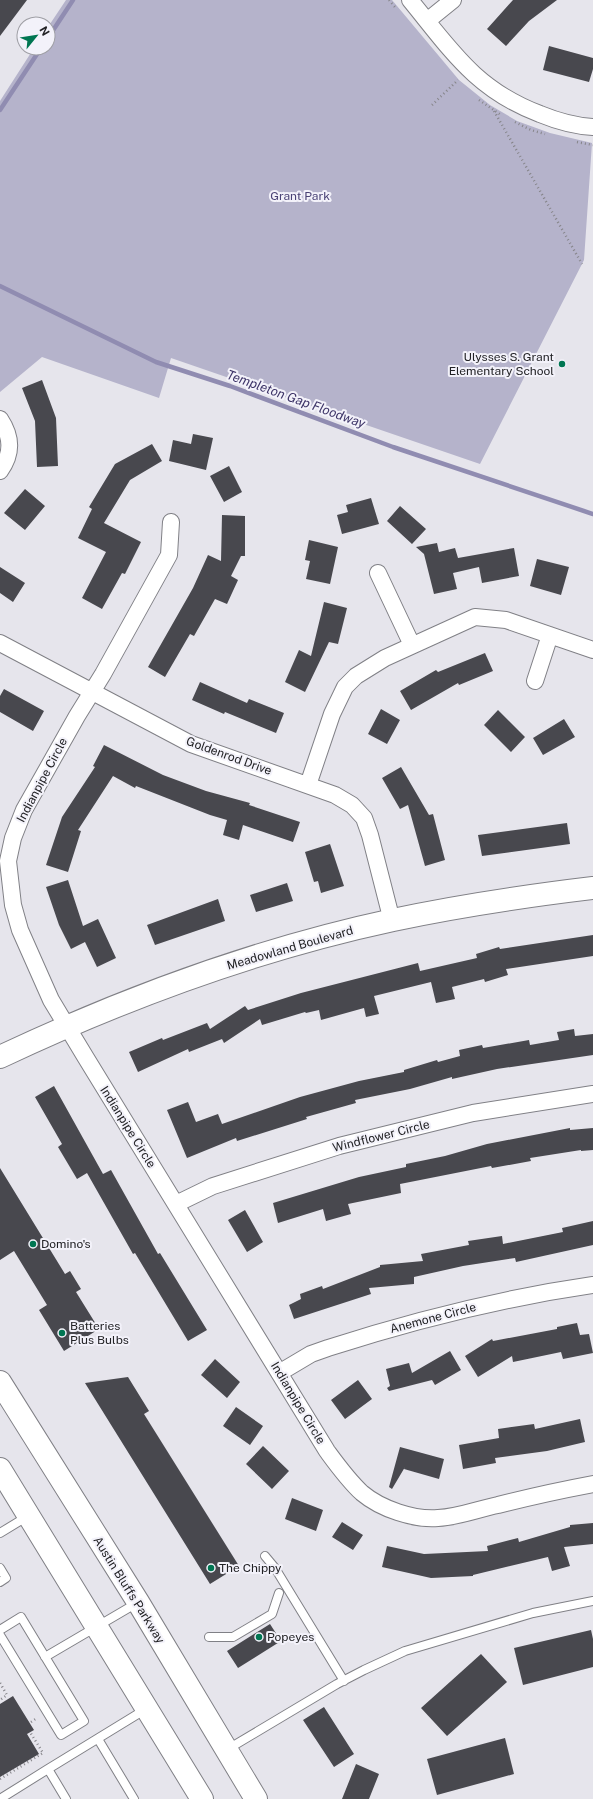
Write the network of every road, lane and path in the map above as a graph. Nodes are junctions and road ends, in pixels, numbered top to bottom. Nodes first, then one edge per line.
1 (410, 0) edge
2 (453, 0) edge
3 (427, 21) junction
4 (459, 80) dead end
5 (432, 105) dead end
6 (490, 105) dead end
7 (593, 127) edge
8 (582, 264) dead end
9 (0, 419) edge
10 (0, 471) edge
11 (171, 522) dead end
12 (378, 573) dead end
13 (550, 635) junction
14 (0, 643) edge
15 (412, 645) junction
16 (593, 650) edge
17 (535, 682) dead end
18 (92, 691) junction
19 (308, 785) junction
20 (6, 836) edge
21 (593, 888) edge
22 (392, 920) junction
23 (67, 1027) junction
24 (0, 1057) edge
25 (593, 1094) edge
26 (176, 1204) junction
27 (593, 1285) edge
28 (279, 1373) junction
29 (0, 1382) edge
30 (0, 1469) edge
31 (593, 1484) edge
32 (28, 1515) junction
33 (0, 1533) edge
34 (265, 1556) dead end
35 (0, 1568) edge
36 (0, 1582) edge
37 (279, 1593) dead end
38 (593, 1601) edge
39 (138, 1602) junction
40 (96, 1626) junction
41 (0, 1630) edge
42 (0, 1635) edge
43 (209, 1637) dead end
44 (45, 1658) junction
45 (344, 1680) junction
46 (0, 1683) edge
47 (0, 1700) edge
48 (147, 1708) junction
49 (30, 1732) dead end
50 (98, 1739) junction
51 (226, 1750) junction
52 (48, 1770) junction
53 (0, 1779) edge
54 (0, 1799) edge
55 (66, 1799) edge
56 (134, 1799) edge
57 (202, 1799) edge
58 (256, 1799) edge

1 - 3 street
2 - 3 street
3 - 7 street
4 - 5 path
6 - 8 path
9 - 10 street
11 - 18 street, Indianpipe Circle
12 - 15 street
13 - 15 street
13 - 16 street
13 - 17 street
14 - 18 street, Goldenrod Drive
15 - 19 street
18 - 19 street, Goldenrod Drive
18 - 20 street, Indianpipe Circle
19 - 22 street, Goldenrod Drive
20 - 23 street, Indianpipe Circle
21 - 22 main road, Meadowland Boulevard
22 - 23 main road, Meadowland Boulevard
23 - 24 main road, Meadowland Boulevard
23 - 26 street, Indianpipe Circle
25 - 26 street, Windflower Circle
26 - 28 street, Indianpipe Circle
27 - 28 street, Anemone Circle
28 - 31 street, Indianpipe Circle
29 - 39 main road, Austin Bluffs Parkway
30 - 32 main road
32 - 33 lane
32 - 40 main road
34 - 45 lane
35 - 36 lane
37 - 43 lane
38 - 45 lane
39 - 40 lane
39 - 51 main road, Austin Bluffs Parkway
40 - 44 lane
40 - 48 main road
41 - 44 lane
42 - 44 lane
45 - 51 lane
46 - 47 path
48 - 50 lane
48 - 57 main road
49 - 53 path
50 - 52 lane
50 - 56 lane
51 - 58 main road, Austin Bluffs Parkway
52 - 54 lane
52 - 55 lane

